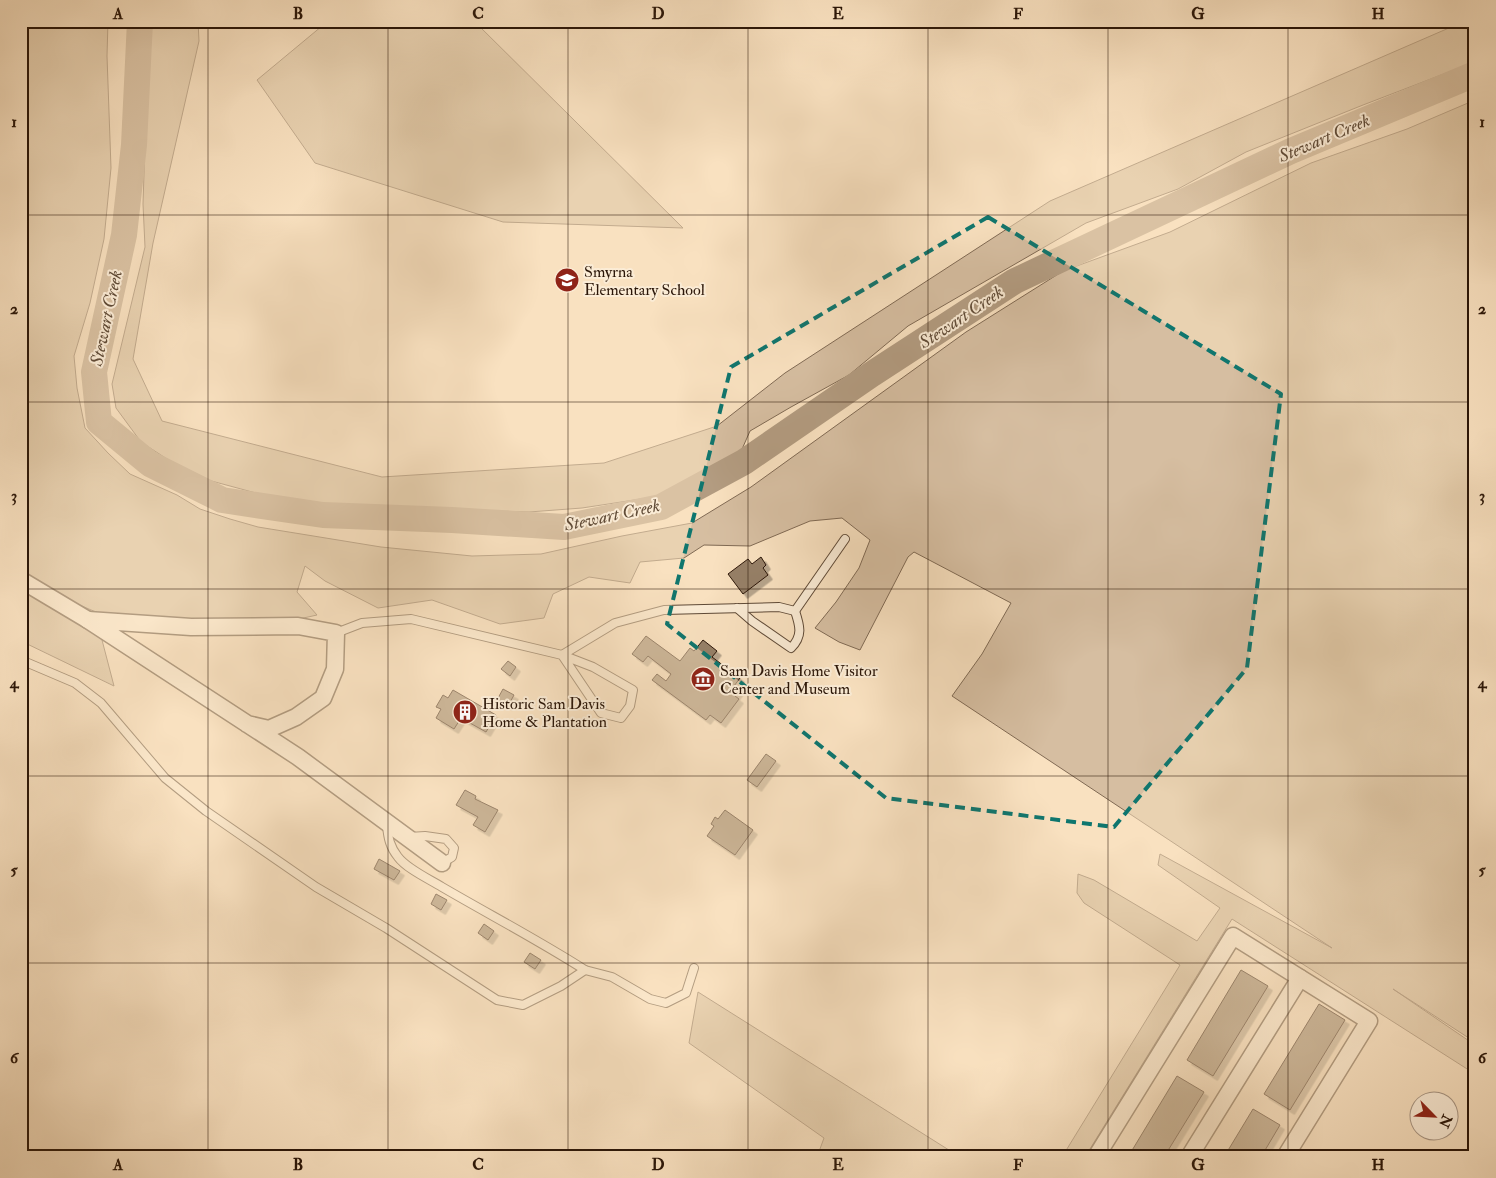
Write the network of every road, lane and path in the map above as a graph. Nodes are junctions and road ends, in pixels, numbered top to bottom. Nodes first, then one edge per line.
1 (845, 539) dead end
2 (21, 580) edge
3 (737, 608) junction
4 (795, 611) junction
5 (88, 620) junction
6 (336, 633) junction
7 (562, 655) junction
8 (21, 660) edge
9 (247, 724) junction
10 (387, 823) junction
11 (442, 862) dead end
12 (694, 968) dead end
13 (585, 970) junction
14 (1300, 978) junction
15 (1096, 1157) edge
16 (1189, 1157) edge
17 (1285, 1157) edge

1 - 4 lane
2 - 5 street
3 - 4 lane
3 - 4 lane
3 - 7 lane
5 - 6 street
5 - 9 street
6 - 7 lane
6 - 9 street
7 - 7 lane
8 - 13 lane
9 - 10 street
10 - 11 street
10 - 13 lane
12 - 13 lane
14 - 15 street
14 - 16 street
14 - 17 street

